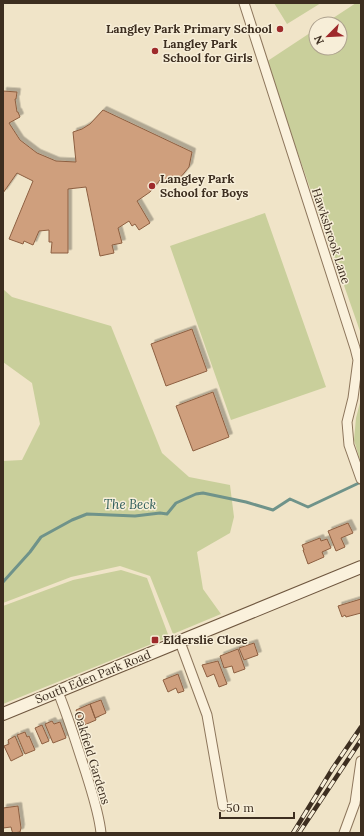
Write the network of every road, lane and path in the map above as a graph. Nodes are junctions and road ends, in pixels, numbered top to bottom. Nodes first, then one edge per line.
1 (244, 3) edge
2 (361, 479) edge
3 (361, 568) edge
4 (180, 642) junction
5 (58, 692) junction
6 (3, 714) edge
7 (361, 761) edge
8 (223, 806) dead end
9 (101, 833) edge
10 (344, 833) edge

1 - 2 street, Hawksbrook Lane
3 - 4 main road, South Eden Park Road
4 - 5 main road, South Eden Park Road
4 - 8 street
5 - 6 main road, South Eden Park Road
5 - 9 street, Oakfield Gardens
7 - 10 street

